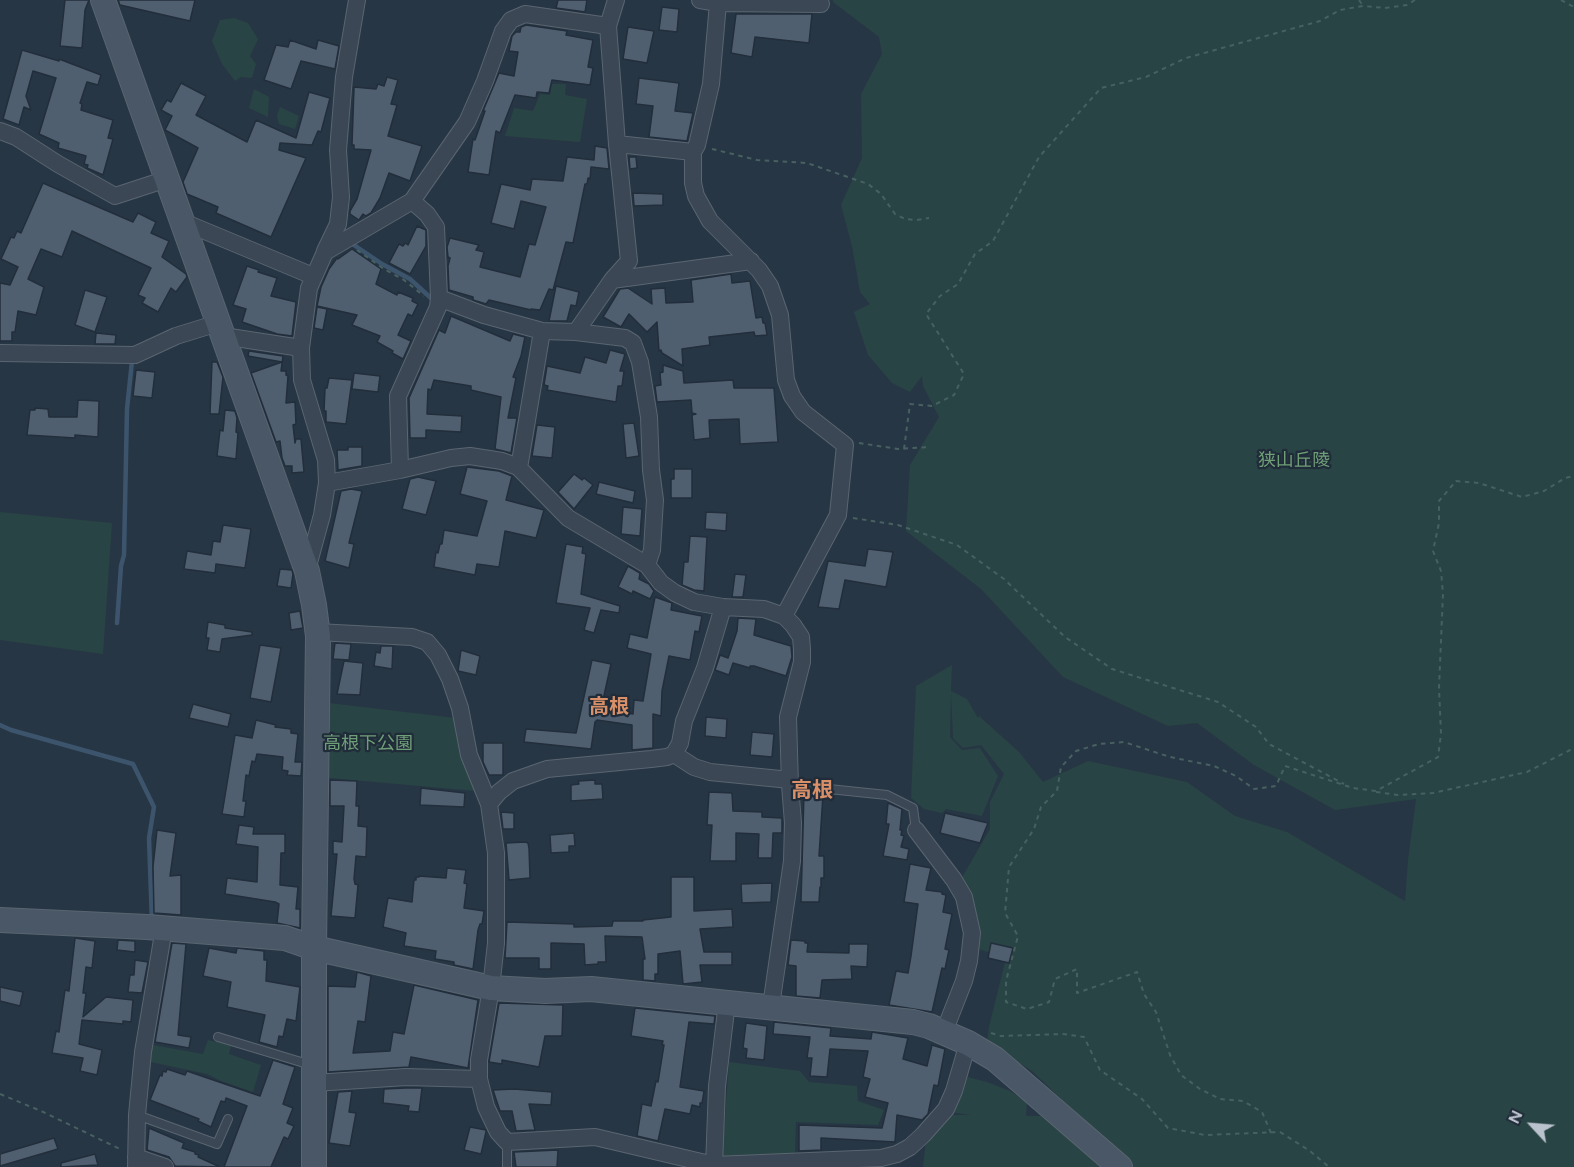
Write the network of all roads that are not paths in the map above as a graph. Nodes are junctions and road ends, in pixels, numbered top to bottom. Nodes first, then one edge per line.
1 (103, 0) edge
2 (357, 0) edge
3 (616, 0) edge
4 (700, 0) edge
5 (718, 3) junction
6 (821, 4) dead end
7 (608, 26) junction
8 (0, 131) edge
9 (617, 144) junction
10 (695, 148) junction
11 (167, 180) junction
12 (412, 201) junction
13 (181, 221) junction
14 (325, 252) junction
15 (751, 261) junction
16 (313, 276) junction
17 (612, 280) junction
18 (439, 303) junction
19 (220, 329) junction
20 (542, 331) junction
21 (576, 332) junction
22 (301, 348) junction
23 (0, 353) edge
24 (518, 467) junction
25 (399, 470) junction
26 (327, 483) junction
27 (646, 565) junction
28 (307, 571) junction
29 (723, 607) junction
30 (784, 616) junction
31 (317, 632) junction
32 (674, 753) junction
33 (790, 782) junction
34 (489, 804) junction
35 (916, 830) joint
36 (0, 920) edge
37 (164, 928) junction
38 (314, 948) junction
39 (491, 988) junction
40 (727, 1002) junction
41 (771, 1006) junction
42 (944, 1032) junction
43 (218, 1037) dead end
44 (968, 1043) junction
45 (314, 1074) junction
46 (478, 1079) junction
47 (138, 1115) junction
48 (228, 1119) dead end
49 (507, 1142) junction
50 (136, 1162) edge
51 (823, 1164) edge
52 (714, 1166) edge
53 (165, 1167) edge
54 (314, 1167) edge
55 (507, 1167) edge
56 (1119, 1167) edge

1 - 11 street
2 - 14 street
3 - 7 street
4 - 5 street
5 - 6 street
5 - 10 street
7 - 9 street
7 - 12 street
8 - 11 street
9 - 10 street
9 - 17 street
10 - 15 street
11 - 13 street
12 - 14 street
12 - 18 street
13 - 16 street
13 - 19 street
14 - 16 street
15 - 17 street
15 - 30 street
16 - 22 street
17 - 21 street
18 - 20 street
18 - 25 street
19 - 22 street
19 - 23 street
19 - 28 street
20 - 21 street
20 - 24 street
21 - 27 street
22 - 26 street
24 - 25 street
24 - 27 street
25 - 26 street
26 - 28 street
27 - 29 street
28 - 31 street
29 - 30 street
29 - 32 street
30 - 33 street
31 - 34 street
31 - 38 street
32 - 33 street
32 - 34 street
33 - 35 lane
33 - 41 street
34 - 39 street
35 - 42 street
36 - 37 street
37 - 38 street
37 - 47 street
38 - 39 street
38 - 45 street
39 - 40 street
39 - 46 street
40 - 41 street
40 - 52 street
41 - 42 street
42 - 44 street
43 - 45 lane
44 - 51 street
44 - 56 street
45 - 46 street
45 - 54 street
46 - 49 street
47 - 48 lane
47 - 50 street
49 - 52 street
49 - 55 lane
50 - 53 street
51 - 52 street

